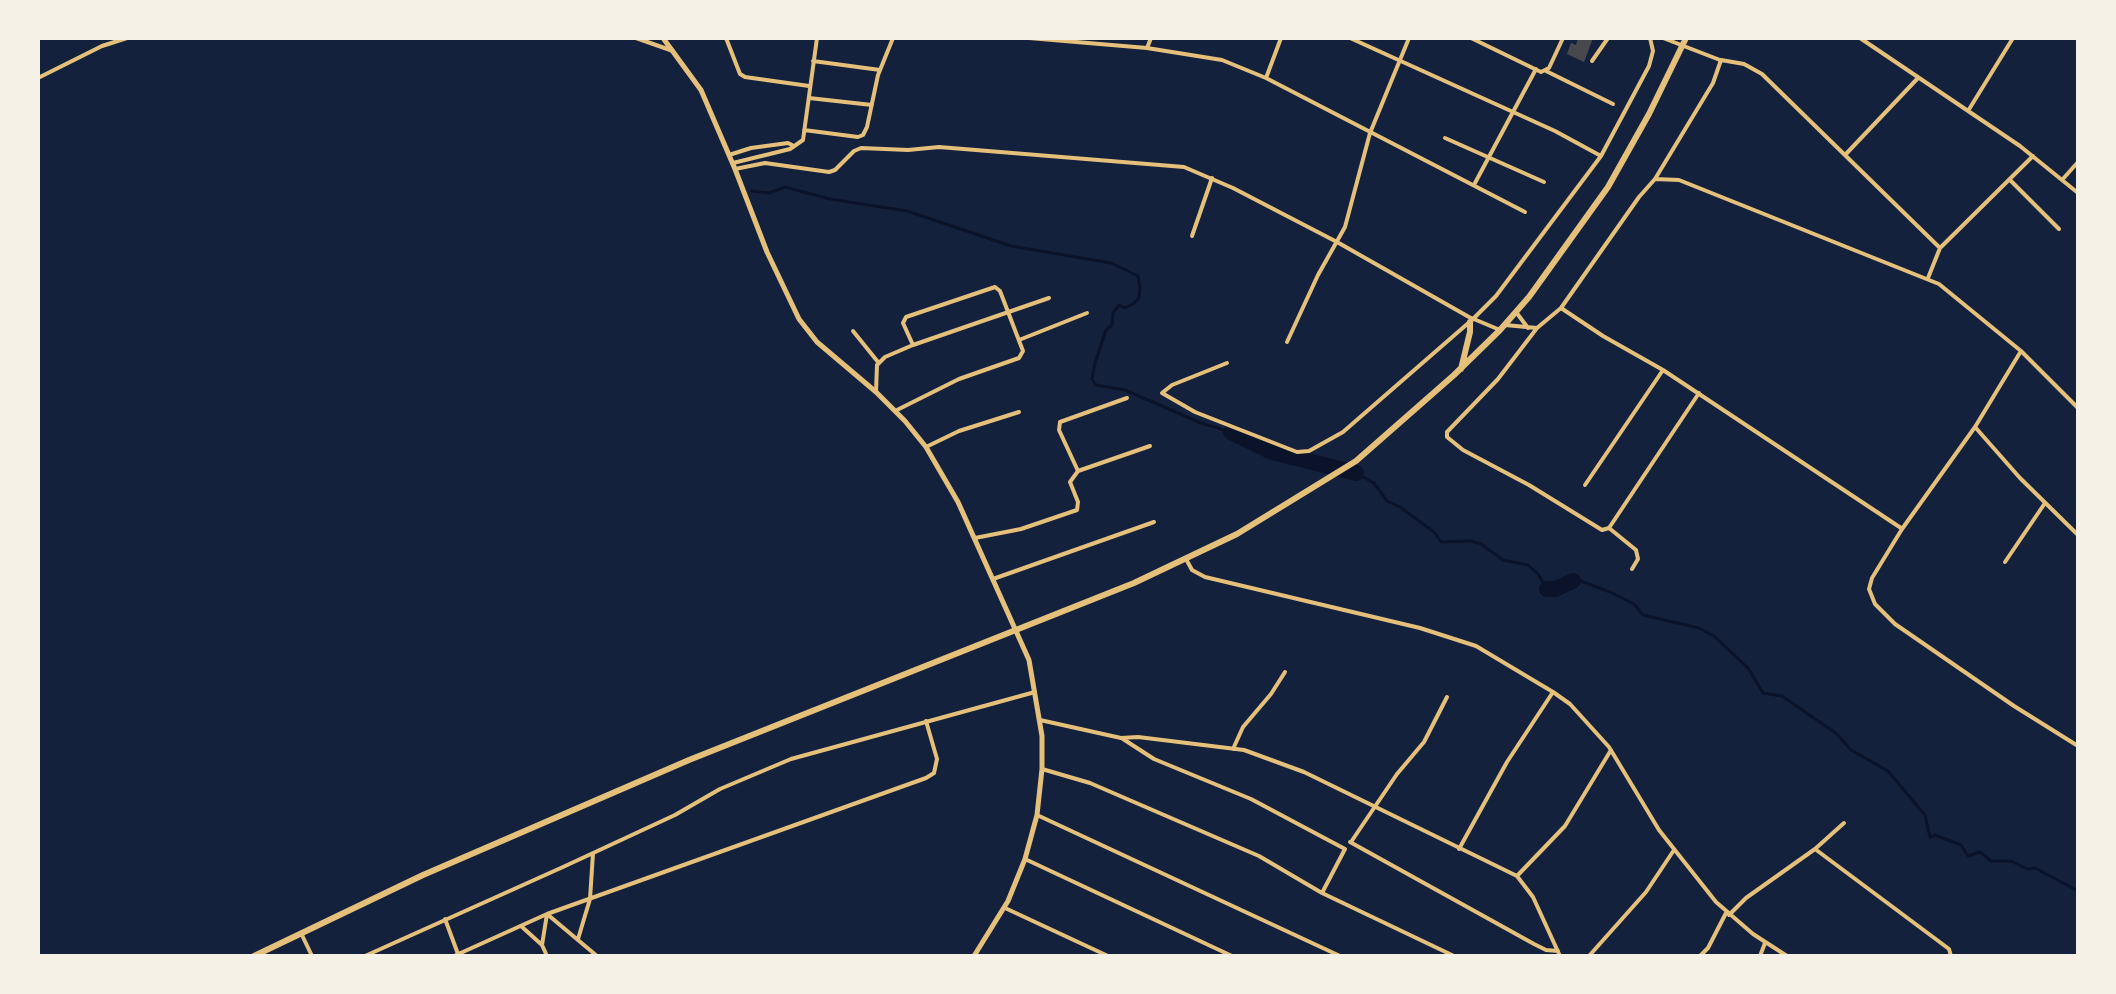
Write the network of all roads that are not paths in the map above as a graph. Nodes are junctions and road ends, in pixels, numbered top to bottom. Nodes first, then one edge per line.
1 (102, 38) edge
2 (127, 38) edge
3 (636, 38) edge
4 (663, 38) edge
5 (726, 38) edge
6 (817, 38) edge
7 (893, 38) edge
8 (1029, 38) edge
9 (1151, 38) edge
10 (1281, 38) edge
11 (1350, 38) edge
12 (1409, 38) edge
13 (1471, 38) edge
14 (1563, 38) edge
15 (1608, 38) edge
16 (1650, 38) edge
17 (1663, 38) edge
18 (1686, 38) edge
19 (1860, 38) edge
20 (2013, 38) edge
21 (102, 46) junction
22 (1147, 48) junction
23 (676, 52) junction
24 (1721, 60) junction
25 (813, 61) junction
26 (1402, 61) junction
27 (1592, 61) dead end
28 (1536, 69) junction
29 (880, 70) junction
30 (1546, 71) junction
31 (38, 78) edge
32 (1266, 78) junction
33 (1918, 78) junction
34 (810, 86) junction
35 (809, 98) junction
36 (1613, 104) dead end
37 (872, 105) junction
38 (1968, 111) junction
39 (1513, 112) junction
40 (804, 130) junction
41 (1370, 133) junction
42 (1445, 138) dead end
43 (792, 145) junction
44 (729, 155) junction
45 (1845, 155) junction
46 (1601, 156) junction
47 (2033, 156) junction
48 (1489, 157) junction
49 (2078, 162) edge
50 (734, 166) junction
51 (1212, 178) junction
52 (1655, 179) junction
53 (2009, 180) junction
54 (2062, 180) junction
55 (1544, 182) dead end
56 (1475, 183) junction
57 (2078, 193) edge
58 (1525, 212) dead end
59 (2059, 229) dead end
60 (1192, 236) dead end
61 (1337, 242) junction
62 (1940, 248) junction
63 (1927, 279) junction
64 (1049, 298) dead end
65 (1561, 308) junction
66 (1007, 311) junction
67 (1516, 312) junction
68 (1087, 313) dead end
69 (1472, 320) junction
70 (1503, 328) junction
71 (1528, 328) junction
72 (1537, 328) junction
73 (853, 331) dead end
74 (1019, 340) junction
75 (1287, 342) dead end
76 (913, 345) junction
77 (2021, 351) junction
78 (878, 362) junction
79 (1227, 363) dead end
80 (1461, 369) junction
81 (1663, 370) junction
82 (876, 392) junction
83 (1699, 393) junction
84 (1127, 398) dead end
85 (2078, 408) edge
86 (895, 411) junction
87 (1019, 412) dead end
88 (1975, 427) junction
89 (1150, 446) dead end
90 (926, 447) junction
91 (1078, 471) junction
92 (1585, 485) dead end
93 (2045, 503) junction
94 (1154, 522) dead end
95 (1609, 528) junction
96 (1902, 529) junction
97 (2078, 535) edge
98 (974, 538) junction
99 (1186, 559) junction
100 (2005, 562) dead end
101 (1632, 569) dead end
102 (993, 579) junction
103 (1285, 672) dead end
104 (1035, 692) junction
105 (1553, 692) junction
106 (1447, 697) dead end
107 (1040, 720) junction
108 (926, 721) junction
109 (1121, 738) junction
110 (2078, 746) edge
111 (1233, 749) junction
112 (1611, 750) junction
113 (1042, 769) junction
114 (1374, 808) junction
115 (1037, 815) junction
116 (1844, 823) dead end
117 (1350, 842) junction
118 (1345, 849) junction
119 (1459, 849) junction
120 (1815, 849) junction
121 (1674, 850) junction
122 (593, 853) junction
123 (1025, 859) junction
124 (1517, 876) junction
125 (1322, 893) junction
126 (590, 899) junction
127 (1005, 908) junction
128 (547, 914) junction
129 (1728, 914) junction
130 (445, 919) junction
131 (521, 926) junction
132 (301, 933) junction
133 (578, 939) junction
134 (1765, 942) junction
135 (542, 945) junction
136 (1559, 953) edge
137 (457, 955) edge
138 (254, 956) edge
139 (312, 956) edge
140 (365, 956) edge
141 (465, 956) edge
142 (547, 956) edge
143 (597, 956) edge
144 (974, 956) edge
145 (1108, 956) edge
146 (1232, 956) edge
147 (1340, 956) edge
148 (1454, 956) edge
149 (1589, 956) edge
150 (1700, 956) edge
151 (1760, 956) edge
152 (1787, 956) edge
153 (1951, 956) edge

1 - 21 street
2 - 21 street
3 - 23 street
4 - 23 main road
5 - 34 street
6 - 25 street
7 - 29 street
8 - 22 street
9 - 22 street
10 - 32 street
11 - 26 street
12 - 26 street
13 - 28 street
14 - 30 street
15 - 27 street
16 - 46 street
17 - 24 street
18 - 67 main road
19 - 33 street
20 - 38 street
21 - 31 street
22 - 32 street
23 - 44 main road
24 - 45 street
24 - 52 street
25 - 29 street
25 - 34 street
26 - 39 street
26 - 41 street
28 - 30 street
28 - 39 street
29 - 37 street
30 - 36 street
32 - 41 street
33 - 38 street
33 - 45 street
34 - 35 street
35 - 37 street
35 - 40 street
37 - 40 street
38 - 47 street
39 - 46 street
39 - 48 street
40 - 43 street
41 - 56 street
41 - 61 street
42 - 48 street
43 - 44 street
43 - 50 street
44 - 50 main road
45 - 62 street
46 - 69 street
47 - 53 street
47 - 54 street
48 - 55 street
48 - 56 street
49 - 54 street
50 - 51 street
50 - 82 main road
51 - 60 street
51 - 61 street
52 - 63 street
52 - 65 street
53 - 59 street
53 - 62 street
54 - 57 street
56 - 58 street
61 - 69 street
61 - 75 street
62 - 63 street
63 - 77 street
64 - 66 street
65 - 72 street
65 - 81 street
66 - 74 street
66 - 76 street
66 - 76 street
67 - 70 main road
67 - 71 street
68 - 74 street
69 - 70 street
69 - 79 street
69 - 80 main road
70 - 71 street
70 - 80 main road
71 - 72 street
72 - 95 street
73 - 78 street
74 - 86 street
76 - 78 street
77 - 85 street
77 - 88 street
78 - 82 street
80 - 99 main road
81 - 83 street
81 - 92 street
82 - 86 main road
83 - 95 street
83 - 96 street
84 - 91 street
86 - 90 main road
87 - 90 street
88 - 93 street
88 - 96 street
89 - 91 street
90 - 98 main road
91 - 98 street
93 - 97 street
93 - 100 street
94 - 102 street
95 - 101 street
96 - 110 street
98 - 102 main road
99 - 105 street
99 - 132 main road
102 - 104 main road
103 - 111 street
104 - 107 main road
104 - 108 street
105 - 112 street
105 - 119 street
106 - 114 street
107 - 109 street
107 - 113 main road
108 - 122 street
108 - 126 street
109 - 111 street
109 - 118 street
111 - 114 street
112 - 121 street
112 - 124 street
113 - 115 main road
113 - 125 street
114 - 117 street
114 - 119 street
115 - 123 main road
115 - 147 street
116 - 120 street
117 - 118 street
117 - 136 street
118 - 125 street
119 - 124 street
120 - 129 street
120 - 153 street
121 - 129 street
121 - 149 street
122 - 126 street
122 - 130 street
123 - 127 main road
123 - 146 street
124 - 136 street
125 - 148 street
126 - 128 street
126 - 133 street
127 - 144 main road
127 - 145 street
128 - 131 street
128 - 133 street
128 - 135 street
129 - 134 street
129 - 150 street
130 - 137 street
130 - 140 street
131 - 135 street
131 - 137 street
132 - 138 main road
132 - 139 street
133 - 143 street
134 - 151 street
134 - 152 street
135 - 142 street
137 - 141 street

